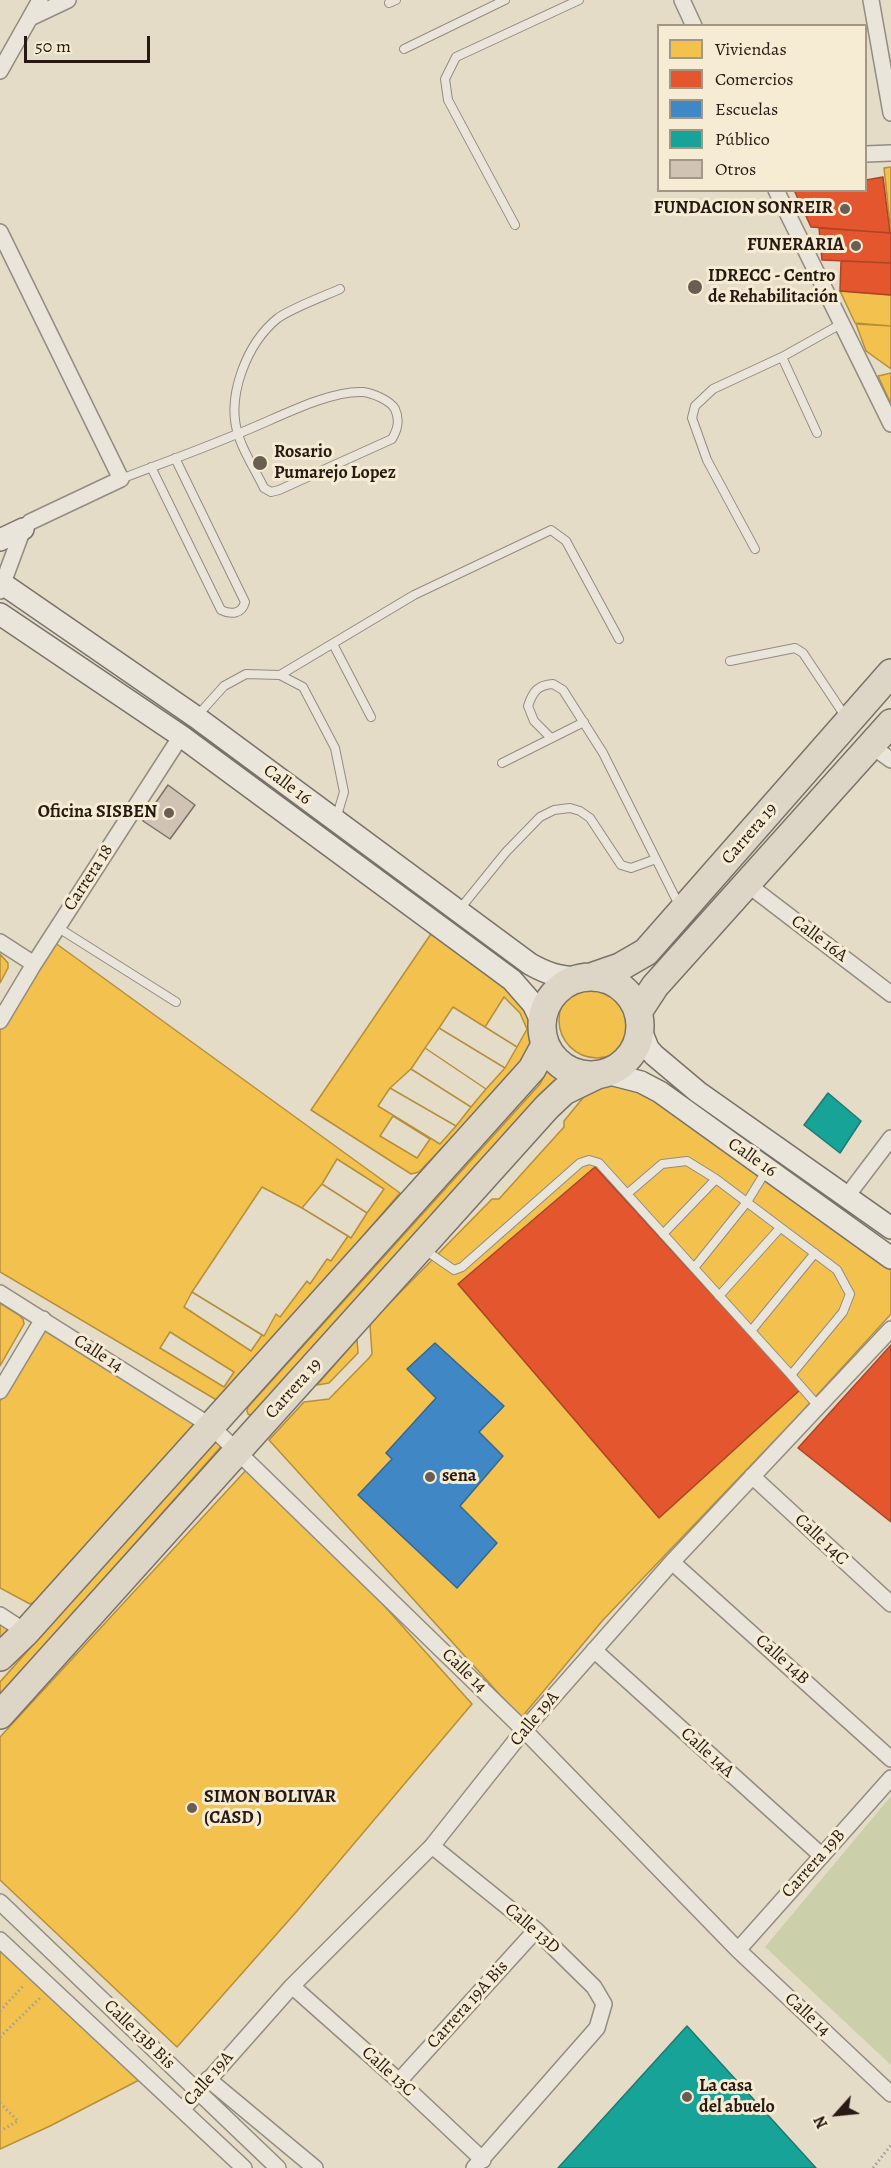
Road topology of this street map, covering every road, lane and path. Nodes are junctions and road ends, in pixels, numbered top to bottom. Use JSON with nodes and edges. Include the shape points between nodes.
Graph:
{"nodes":[{"id":1,"x":40,"y":0,"type":"edge"},
{"id":2,"x":68,"y":0,"type":"edge"},
{"id":3,"x":579,"y":0,"type":"edge"},
{"id":4,"x":682,"y":0,"type":"edge"},
{"id":5,"x":872,"y":0,"type":"edge"},
{"id":6,"x":499,"y":1,"type":"edge"},
{"id":7,"x":30,"y":18,"type":"junction"},
{"id":8,"x":693,"y":24,"type":"edge"},
{"id":9,"x":404,"y":49,"type":"dead end"},
{"id":10,"x":0,"y":71,"type":"edge"},
{"id":11,"x":891,"y":113,"type":"edge"},
{"id":12,"x":891,"y":153,"type":"edge"},
{"id":13,"x":867,"y":154,"type":"edge"},
{"id":14,"x":777,"y":192,"type":"edge"},
{"id":15,"x":515,"y":225,"type":"dead end"},
{"id":16,"x":0,"y":232,"type":"edge"},
{"id":17,"x":340,"y":289,"type":"dead end"},
{"id":18,"x":841,"y":324,"type":"junction"},
{"id":19,"x":782,"y":357,"type":"junction"},
{"id":20,"x":891,"y":424,"type":"edge"},
{"id":21,"x":817,"y":433,"type":"dead end"},
{"id":22,"x":238,"y":434,"type":"junction"},
{"id":23,"x":175,"y":458,"type":"junction"},
{"id":24,"x":151,"y":467,"type":"junction"},
{"id":25,"x":121,"y":479,"type":"junction"},
{"id":26,"x":23,"y":529,"type":"junction"},
{"id":27,"x":0,"y":540,"type":"edge"},
{"id":28,"x":755,"y":549,"type":"dead end"},
{"id":29,"x":1,"y":586,"type":"edge"},
{"id":30,"x":0,"y":614,"type":"edge"},
{"id":31,"x":619,"y":639,"type":"dead end"},
{"id":32,"x":333,"y":644,"type":"junction"},
{"id":33,"x":730,"y":662,"type":"dead end"},
{"id":34,"x":891,"y":673,"type":"edge"},
{"id":35,"x":280,"y":675,"type":"junction"},
{"id":36,"x":196,"y":717,"type":"junction"},
{"id":37,"x":370,"y":717,"type":"dead end"},
{"id":38,"x":584,"y":722,"type":"junction"},
{"id":39,"x":849,"y":722,"type":"junction"},
{"id":40,"x":891,"y":723,"type":"edge"},
{"id":41,"x":181,"y":736,"type":"junction"},
{"id":42,"x":551,"y":738,"type":"junction"},
{"id":43,"x":881,"y":753,"type":"edge"},
{"id":44,"x":502,"y":763,"type":"dead end"},
{"id":45,"x":336,"y":821,"type":"junction"},
{"id":46,"x":656,"y":859,"type":"junction"},
{"id":47,"x":747,"y":884,"type":"junction"},
{"id":48,"x":458,"y":911,"type":"junction"},
{"id":49,"x":682,"y":911,"type":"junction"},
{"id":50,"x":57,"y":927,"type":"junction"},
{"id":51,"x":0,"y":942,"type":"edge"},
{"id":52,"x":34,"y":964,"type":"junction"},
{"id":53,"x":586,"y":977,"type":"junction"},
{"id":54,"x":891,"y":994,"type":"edge"},
{"id":55,"x":176,"y":1002,"type":"dead end"},
{"id":56,"x":639,"y":1020,"type":"junction"},
{"id":57,"x":0,"y":1021,"type":"edge"},
{"id":58,"x":543,"y":1034,"type":"junction"},
{"id":59,"x":602,"y":1074,"type":"junction"},
{"id":60,"x":891,"y":1138,"type":"edge"},
{"id":61,"x":767,"y":1169,"type":"junction"},
{"id":62,"x":716,"y":1179,"type":"junction"},
{"id":63,"x":627,"y":1194,"type":"junction"},
{"id":64,"x":847,"y":1196,"type":"junction"},
{"id":65,"x":747,"y":1202,"type":"junction"},
{"id":66,"x":780,"y":1228,"type":"junction"},
{"id":67,"x":891,"y":1228,"type":"edge"},
{"id":68,"x":663,"y":1234,"type":"junction"},
{"id":69,"x":421,"y":1247,"type":"junction"},
{"id":70,"x":815,"y":1253,"type":"junction"},
{"id":71,"x":891,"y":1258,"type":"edge"},
{"id":72,"x":694,"y":1268,"type":"junction"},
{"id":73,"x":0,"y":1293,"type":"edge"},
{"id":74,"x":719,"y":1296,"type":"junction"},
{"id":75,"x":43,"y":1319,"type":"junction"},
{"id":76,"x":891,"y":1329,"type":"edge"},
{"id":77,"x":751,"y":1331,"type":"junction"},
{"id":78,"x":791,"y":1375,"type":"junction"},
{"id":79,"x":0,"y":1391,"type":"edge"},
{"id":80,"x":818,"y":1406,"type":"junction"},
{"id":81,"x":211,"y":1426,"type":"junction"},
{"id":82,"x":238,"y":1451,"type":"junction"},
{"id":83,"x":752,"y":1476,"type":"junction"},
{"id":84,"x":672,"y":1562,"type":"junction"},
{"id":85,"x":891,"y":1604,"type":"edge"},
{"id":86,"x":0,"y":1615,"type":"edge"},
{"id":87,"x":26,"y":1632,"type":"junction"},
{"id":88,"x":594,"y":1650,"type":"junction"},
{"id":89,"x":0,"y":1658,"type":"edge"},
{"id":90,"x":0,"y":1715,"type":"edge"},
{"id":91,"x":524,"y":1730,"type":"junction"},
{"id":92,"x":891,"y":1759,"type":"edge"},
{"id":93,"x":891,"y":1778,"type":"edge"},
{"id":94,"x":432,"y":1846,"type":"junction"},
{"id":95,"x":821,"y":1855,"type":"junction"},
{"id":96,"x":0,"y":1902,"type":"edge"},
{"id":97,"x":536,"y":1930,"type":"junction"},
{"id":98,"x":0,"y":1940,"type":"edge"},
{"id":99,"x":738,"y":1950,"type":"junction"},
{"id":100,"x":29,"y":1980,"type":"dead end"},
{"id":101,"x":292,"y":1986,"type":"junction"},
{"id":102,"x":51,"y":1987,"type":"junction"},
{"id":103,"x":0,"y":2011,"type":"edge"},
{"id":104,"x":0,"y":2037,"type":"edge"},
{"id":105,"x":208,"y":2079,"type":"junction"},
{"id":106,"x":399,"y":2081,"type":"junction"},
{"id":107,"x":198,"y":2092,"type":"junction"},
{"id":108,"x":891,"y":2094,"type":"edge"},
{"id":109,"x":0,"y":2103,"type":"edge"},
{"id":110,"x":182,"y":2110,"type":"junction"},
{"id":111,"x":0,"y":2131,"type":"edge"},
{"id":112,"x":891,"y":2145,"type":"edge"},
{"id":113,"x":478,"y":2164,"type":"edge"},
{"id":114,"x":244,"y":2168,"type":"edge"},
{"id":115,"x":278,"y":2168,"type":"edge"},
{"id":116,"x":315,"y":2168,"type":"edge"},
{"id":117,"x":873,"y":2168,"type":"edge"}],
"edges":[{"from":1,"to":7,"type":"street"},
{"from":2,"to":7,"type":"street"},
{"from":3,"to":15,"type":"lane","via":[[456,57],[445,79],[448,100]]},
{"from":4,"to":8,"type":"street"},
{"from":5,"to":11,"type":"street"},
{"from":6,"to":9,"type":"lane"},
{"from":7,"to":10,"type":"street"},
{"from":12,"to":13,"type":"street"},
{"from":14,"to":18,"type":"street"},
{"from":16,"to":25,"type":"street"},
{"from":17,"to":22,"type":"lane","via":[[278,318],[256,342],[234,402]]},
{"from":18,"to":19,"type":"lane"},
{"from":18,"to":20,"type":"street"},
{"from":19,"to":21,"type":"lane"},
{"from":19,"to":28,"type":"lane","via":[[713,389],[695,406],[692,418],[707,460]]},
{"from":22,"to":22,"type":"lane","via":[[264,488],[272,492],[392,439],[398,419],[394,406],[364,392],[329,396]]},
{"from":22,"to":23,"type":"lane"},
{"from":23,"to":24,"type":"lane"},
{"from":23,"to":24,"type":"lane","via":[[245,602],[236,613],[221,610]]},
{"from":24,"to":25,"type":"lane"},
{"from":25,"to":26,"type":"street","via":[[30,522]]},
{"from":26,"to":27,"type":"main road"},
{"from":26,"to":29,"type":"street"},
{"from":29,"to":36,"type":"main road","name":"Calle 16"},
{"from":30,"to":41,"type":"main road","name":"Calle 16"},
{"from":31,"to":32,"type":"lane","via":[[566,541],[551,530],[414,595]]},
{"from":32,"to":35,"type":"lane"},
{"from":32,"to":37,"type":"lane"},
{"from":33,"to":39,"type":"lane","via":[[795,648]]},
{"from":34,"to":39,"type":"highway","name":"Carrera 19"},
{"from":35,"to":36,"type":"lane","via":[[246,674],[224,686]]},
{"from":35,"to":45,"type":"lane","via":[[303,687],[334,748],[344,792]]},
{"from":36,"to":45,"type":"main road","name":"Calle 16"},
{"from":38,"to":42,"type":"lane"},
{"from":38,"to":42,"type":"lane","via":[[563,690],[553,684],[541,685],[528,706],[534,721]]},
{"from":38,"to":46,"type":"lane"},
{"from":39,"to":49,"type":"highway","name":"Carrera 19"},
{"from":40,"to":43,"type":"highway","name":"Carrera 19"},
{"from":41,"to":50,"type":"street","name":"Carrera 18"},
{"from":41,"to":58,"type":"main road","name":"Calle 16","via":[[512,980],[533,1004]]},
{"from":42,"to":44,"type":"lane"},
{"from":43,"to":47,"type":"highway","name":"Carrera 19"},
{"from":45,"to":48,"type":"main road","name":"Calle 16"},
{"from":46,"to":48,"type":"lane","via":[[631,868],[621,865],[590,818],[570,808],[554,810],[540,817],[512,845]]},
{"from":46,"to":49,"type":"lane"},
{"from":47,"to":54,"type":"street","name":"Calle 16A"},
{"from":47,"to":56,"type":"highway","name":"Carrera 19","via":[[656,986]]},
{"from":48,"to":53,"type":"main road","name":"Calle 16","via":[[548,974]]},
{"from":49,"to":53,"type":"highway","name":"Carrera 19","via":[[646,952],[620,967]]},
{"from":50,"to":52,"type":"street","name":"Carrera 18"},
{"from":50,"to":55,"type":"lane"},
{"from":51,"to":52,"type":"street"},
{"from":52,"to":57,"type":"street","name":"Carrera 18"},
{"from":53,"to":56,"type":"highway","via":[[618,984],[631,996]]},
{"from":53,"to":58,"type":"highway","via":[[569,981],[555,991],[545,1006]]},
{"from":56,"to":59,"type":"highway","via":[[633,1053],[621,1065]]},
{"from":56,"to":64,"type":"main road","name":"Calle 16","via":[[648,1048],[668,1068]]},
{"from":58,"to":59,"type":"highway","via":[[562,1066],[579,1074]]},
{"from":58,"to":81,"type":"highway","name":"Carrera 19","via":[[532,1069]]},
{"from":59,"to":61,"type":"main road","name":"Calle 16","via":[[641,1082],[660,1092]]},
{"from":59,"to":69,"type":"highway","name":"Carrera 19","via":[[564,1091]]},
{"from":60,"to":64,"type":"street"},
{"from":61,"to":65,"type":"lane"},
{"from":61,"to":71,"type":"main road","name":"Calle 16"},
{"from":62,"to":63,"type":"lane","via":[[687,1161],[662,1164]]},
{"from":62,"to":65,"type":"lane"},
{"from":62,"to":68,"type":"lane"},
{"from":63,"to":68,"type":"lane"},
{"from":63,"to":69,"type":"lane","via":[[599,1163],[589,1160],[580,1163],[462,1267],[454,1270]]},
{"from":64,"to":67,"type":"main road","name":"Calle 16"},
{"from":65,"to":66,"type":"lane"},
{"from":65,"to":72,"type":"lane"},
{"from":66,"to":70,"type":"lane"},
{"from":66,"to":74,"type":"lane"},
{"from":68,"to":72,"type":"lane"},
{"from":69,"to":82,"type":"highway","name":"Carrera 19"},
{"from":70,"to":77,"type":"lane"},
{"from":70,"to":78,"type":"lane","via":[[837,1270],[850,1294],[843,1312]]},
{"from":72,"to":74,"type":"lane"},
{"from":73,"to":75,"type":"street","name":"Calle 14"},
{"from":74,"to":77,"type":"lane"},
{"from":75,"to":79,"type":"street"},
{"from":75,"to":81,"type":"street","name":"Calle 14"},
{"from":76,"to":80,"type":"street","name":"Calle 19A"},
{"from":77,"to":78,"type":"lane"},
{"from":78,"to":80,"type":"lane"},
{"from":80,"to":83,"type":"street","name":"Calle 19A"},
{"from":81,"to":82,"type":"street","name":"Calle 14"},
{"from":81,"to":87,"type":"highway","name":"Carrera 19"},
{"from":82,"to":90,"type":"highway","name":"Carrera 19"},
{"from":82,"to":91,"type":"street","name":"Calle 14"},
{"from":83,"to":84,"type":"street","name":"Calle 19A"},
{"from":83,"to":85,"type":"street","name":"Calle 14C"},
{"from":84,"to":88,"type":"street","name":"Calle 19A"},
{"from":84,"to":92,"type":"street","name":"Calle 14B"},
{"from":86,"to":87,"type":"street"},
{"from":87,"to":89,"type":"highway","name":"Carrera 19"},
{"from":88,"to":91,"type":"street","name":"Calle 19A"},
{"from":88,"to":95,"type":"street","name":"Calle 14A"},
{"from":91,"to":94,"type":"street","name":"Calle 19A"},
{"from":91,"to":99,"type":"street","name":"Calle 14"},
{"from":93,"to":95,"type":"street","name":"Carrera 19B"},
{"from":94,"to":97,"type":"street","name":"Calle 13D"},
{"from":94,"to":101,"type":"street","name":"Calle 19A"},
{"from":95,"to":99,"type":"street","name":"Carrera 19B"},
{"from":96,"to":107,"type":"street","name":"Calle 13B Bis"},
{"from":97,"to":106,"type":"street","name":"Carrera 19A Bis"},
{"from":97,"to":113,"type":"street","name":"Calle 13D","via":[[594,1987],[603,2004],[597,2028]]},
{"from":98,"to":102,"type":"street","name":"Calle 13B Bis"},
{"from":99,"to":108,"type":"street","name":"Calle 14"},
{"from":100,"to":103,"type":"path"},
{"from":101,"to":105,"type":"street","name":"Calle 19A"},
{"from":101,"to":106,"type":"street","name":"Calle 13C"},
{"from":102,"to":104,"type":"path"},
{"from":102,"to":110,"type":"street","name":"Calle 13B Bis"},
{"from":105,"to":107,"type":"street","name":"Calle 19A"},
{"from":105,"to":116,"type":"street"},
{"from":106,"to":113,"type":"street","name":"Calle 13C"},
{"from":107,"to":110,"type":"street","name":"Calle 19A"},
{"from":107,"to":115,"type":"street","name":"Calle 13B Bis"},
{"from":109,"to":111,"type":"path","via":[[18,2121]]},
{"from":110,"to":114,"type":"street","name":"Calle 13B Bis"},
{"from":112,"to":117,"type":"path"}]}
